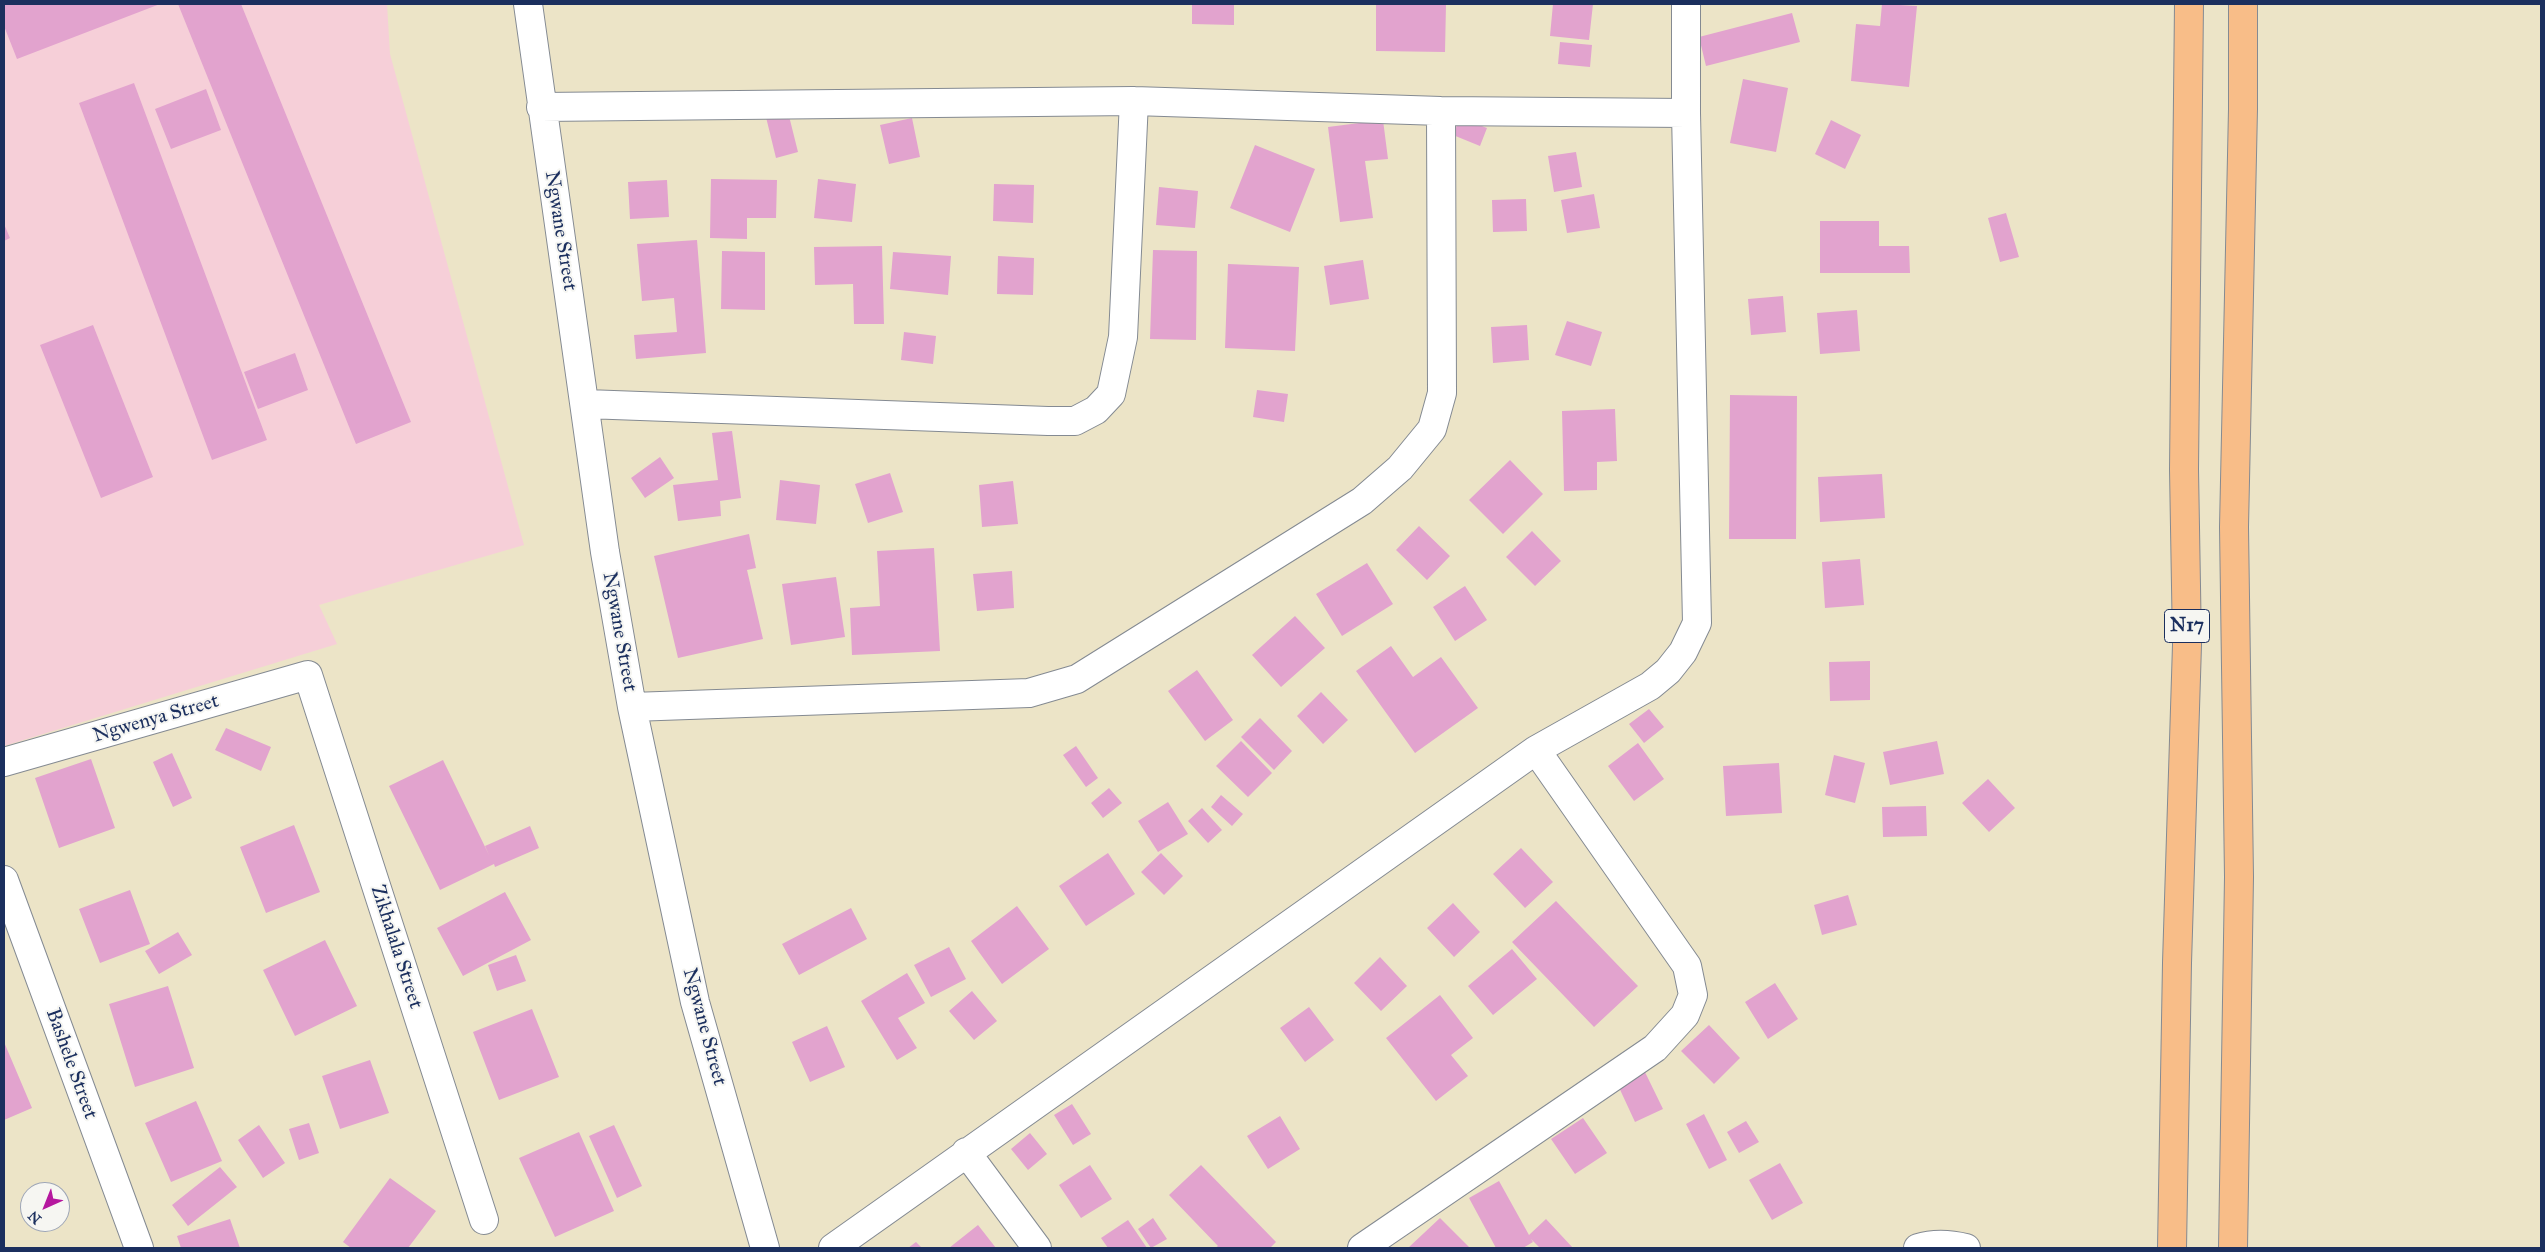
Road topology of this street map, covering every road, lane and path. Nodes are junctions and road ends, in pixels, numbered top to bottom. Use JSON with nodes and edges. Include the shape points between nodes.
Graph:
{"nodes":[{"id":1,"x":528,"y":4,"type":"edge"},
{"id":2,"x":1686,"y":4,"type":"edge"},
{"id":3,"x":2188,"y":4,"type":"edge"},
{"id":4,"x":2243,"y":4,"type":"edge"},
{"id":5,"x":1134,"y":101,"type":"junction"},
{"id":6,"x":541,"y":107,"type":"junction"},
{"id":7,"x":1441,"y":111,"type":"junction"},
{"id":8,"x":1686,"y":113,"type":"junction"},
{"id":9,"x":586,"y":404,"type":"junction"},
{"id":10,"x":308,"y":675,"type":"joint"},
{"id":11,"x":632,"y":707,"type":"junction"},
{"id":12,"x":1536,"y":750,"type":"junction"},
{"id":13,"x":4,"y":762,"type":"edge"},
{"id":14,"x":4,"y":880,"type":"edge"},
{"id":15,"x":966,"y":1152,"type":"junction"},
{"id":16,"x":484,"y":1220,"type":"dead end"},
{"id":17,"x":139,"y":1248,"type":"edge"},
{"id":18,"x":765,"y":1248,"type":"edge"},
{"id":19,"x":833,"y":1248,"type":"edge"},
{"id":20,"x":1037,"y":1248,"type":"edge"},
{"id":21,"x":1362,"y":1248,"type":"edge"},
{"id":22,"x":1918,"y":1248,"type":"edge"},
{"id":23,"x":1966,"y":1248,"type":"edge"},
{"id":24,"x":2172,"y":1248,"type":"edge"},
{"id":25,"x":2233,"y":1248,"type":"edge"}],
"edges":[{"from":1,"to":6,"type":"street","name":"Ngwane Street"},
{"from":2,"to":8,"type":"street"},
{"from":3,"to":24,"type":"highway","number":"N17","via":[[2184,469],[2187,645],[2176,973]]},
{"from":4,"to":25,"type":"highway","number":"N17","via":[[2234,528],[2238,878]]},
{"from":5,"to":6,"type":"street"},
{"from":5,"to":7,"type":"street"},
{"from":5,"to":9,"type":"street","via":[[1123,337],[1111,394],[1096,410],[1075,421],[1048,421]]},
{"from":6,"to":9,"type":"street","name":"Ngwane Street"},
{"from":7,"to":8,"type":"street"},
{"from":7,"to":11,"type":"street","via":[[1442,393],[1432,429],[1400,468],[1362,501],[1077,679],[1029,693]]},
{"from":8,"to":12,"type":"street","via":[[1697,623],[1683,652],[1650,686]]},
{"from":9,"to":11,"type":"street","name":"Ngwane Street","via":[[605,552]]},
{"from":10,"to":13,"type":"street","name":"Ngwenya Street"},
{"from":10,"to":16,"type":"street","name":"Zikhalala Street"},
{"from":11,"to":18,"type":"street","name":"Ngwane Street","via":[[695,1002]]},
{"from":12,"to":15,"type":"street"},
{"from":12,"to":21,"type":"street","via":[[1687,966],[1693,995],[1684,1015],[1655,1048]]},
{"from":14,"to":17,"type":"street","name":"Bashele Street"},
{"from":15,"to":19,"type":"street"},
{"from":15,"to":20,"type":"street"},
{"from":22,"to":23,"type":"street","via":[[1953,1245]]}]}
